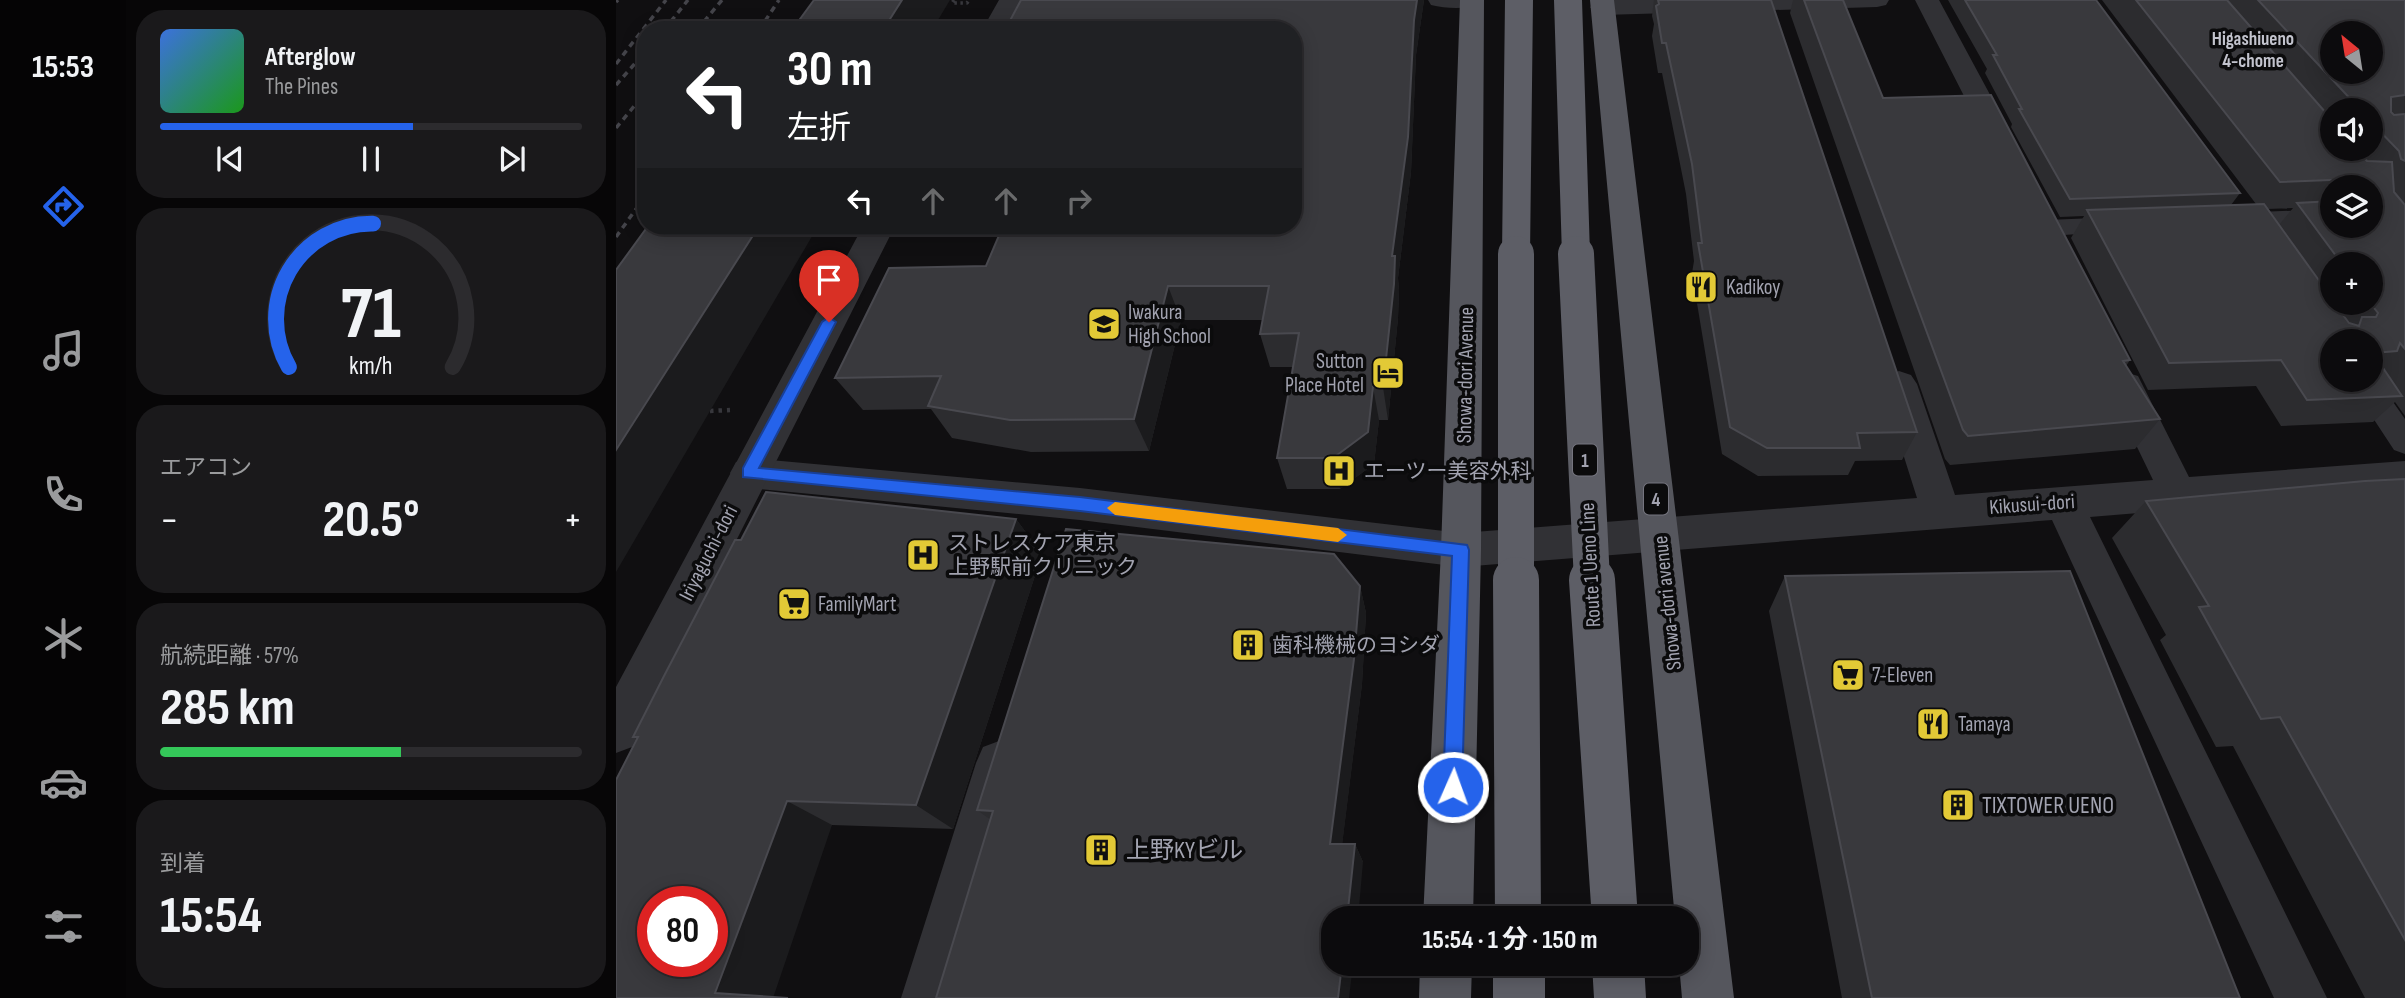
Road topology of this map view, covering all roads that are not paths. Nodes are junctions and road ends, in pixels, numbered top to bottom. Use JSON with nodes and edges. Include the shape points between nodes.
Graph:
{"nodes":[{"id":1,"x":1011,"y":0,"type":"edge"},
{"id":2,"x":1440,"y":0,"type":"edge"},
{"id":3,"x":1472,"y":0,"type":"edge"},
{"id":4,"x":1519,"y":0,"type":"edge"},
{"id":5,"x":1877,"y":0,"type":"edge"},
{"id":6,"x":1927,"y":0,"type":"edge"},
{"id":7,"x":1591,"y":2,"type":"edge"},
{"id":8,"x":1774,"y":11,"type":"edge"},
{"id":9,"x":1000,"y":21,"type":"edge"},
{"id":10,"x":2015,"y":168,"type":"edge"},
{"id":11,"x":2235,"y":198,"type":"edge"},
{"id":12,"x":2320,"y":217,"type":"edge"},
{"id":13,"x":2251,"y":220,"type":"junction"},
{"id":14,"x":2210,"y":222,"type":"edge"},
{"id":15,"x":2142,"y":224,"type":"edge"},
{"id":16,"x":2047,"y":228,"type":"edge"},
{"id":17,"x":874,"y":235,"type":"edge"},
{"id":18,"x":2266,"y":242,"type":"edge"},
{"id":19,"x":1891,"y":360,"type":"edge"},
{"id":20,"x":2114,"y":363,"type":"edge"},
{"id":21,"x":2370,"y":392,"type":"edge"},
{"id":22,"x":2405,"y":442,"type":"edge"},
{"id":23,"x":748,"y":473,"type":"junction"},
{"id":24,"x":2405,"y":476,"type":"edge"},
{"id":25,"x":2178,"y":493,"type":"junction"},
{"id":26,"x":2063,"y":502,"type":"junction"},
{"id":27,"x":1941,"y":511,"type":"junction"},
{"id":28,"x":1659,"y":533,"type":"junction"},
{"id":29,"x":1461,"y":550,"type":"junction"},
{"id":30,"x":1012,"y":724,"type":"edge"},
{"id":31,"x":616,"y":732,"type":"edge"},
{"id":32,"x":1448,"y":906,"type":"edge"},
{"id":33,"x":1518,"y":906,"type":"edge"},
{"id":34,"x":1614,"y":906,"type":"edge"},
{"id":35,"x":1446,"y":976,"type":"edge"},
{"id":36,"x":1519,"y":976,"type":"edge"},
{"id":37,"x":1619,"y":976,"type":"edge"},
{"id":38,"x":927,"y":998,"type":"edge"},
{"id":39,"x":1445,"y":998,"type":"edge"},
{"id":40,"x":1519,"y":998,"type":"edge"},
{"id":41,"x":1620,"y":998,"type":"edge"},
{"id":42,"x":1708,"y":998,"type":"edge"},
{"id":43,"x":2301,"y":998,"type":"edge"}],
"edges":[{"from":1,"to":9,"type":"street"},
{"from":2,"to":3,"type":"street"},
{"from":3,"to":29,"type":"highway","name":"Showa-dori Avenue"},
{"from":4,"to":33,"type":"highway","bridge":true,"via":[[1515,377]]},
{"from":5,"to":8,"type":"street"},
{"from":6,"to":10,"type":"street"},
{"from":7,"to":8,"type":"street"},
{"from":7,"to":28,"type":"highway","name":"Showa-dori avenue","number":"4"},
{"from":7,"to":34,"type":"highway","name":"Route 1 Ueno Line","number":"1","bridge":true,"via":[[1574,245],[1595,665]]},
{"from":11,"to":13,"type":"lane"},
{"from":12,"to":13,"type":"lane"},
{"from":13,"to":14,"type":"lane"},
{"from":13,"to":18,"type":"lane"},
{"from":15,"to":16,"type":"lane"},
{"from":17,"to":23,"type":"street","name":"Iriyaguchi-dori"},
{"from":19,"to":27,"type":"street"},
{"from":20,"to":25,"type":"street"},
{"from":21,"to":22,"type":"lane"},
{"from":23,"to":29,"type":"street","name":"Kikusui-dori","via":[[1074,523]]},
{"from":23,"to":31,"type":"street","name":"Iriyaguchi-dori"},
{"from":24,"to":25,"type":"street","name":"Kikusui-dori"},
{"from":25,"to":26,"type":"street","name":"Kikusui-dori"},
{"from":26,"to":27,"type":"street","name":"Kikusui-dori"},
{"from":26,"to":43,"type":"street"},
{"from":27,"to":28,"type":"street","name":"Kikusui-dori"},
{"from":28,"to":29,"type":"street","name":"Kikusui-dori"},
{"from":28,"to":42,"type":"highway","name":"Showa-dori avenue","number":"4"},
{"from":29,"to":32,"type":"highway","name":"Showa-dori Avenue"},
{"from":30,"to":38,"type":"street"},
{"from":35,"to":39,"type":"highway"},
{"from":36,"to":40,"type":"highway"},
{"from":37,"to":41,"type":"highway"}]}
